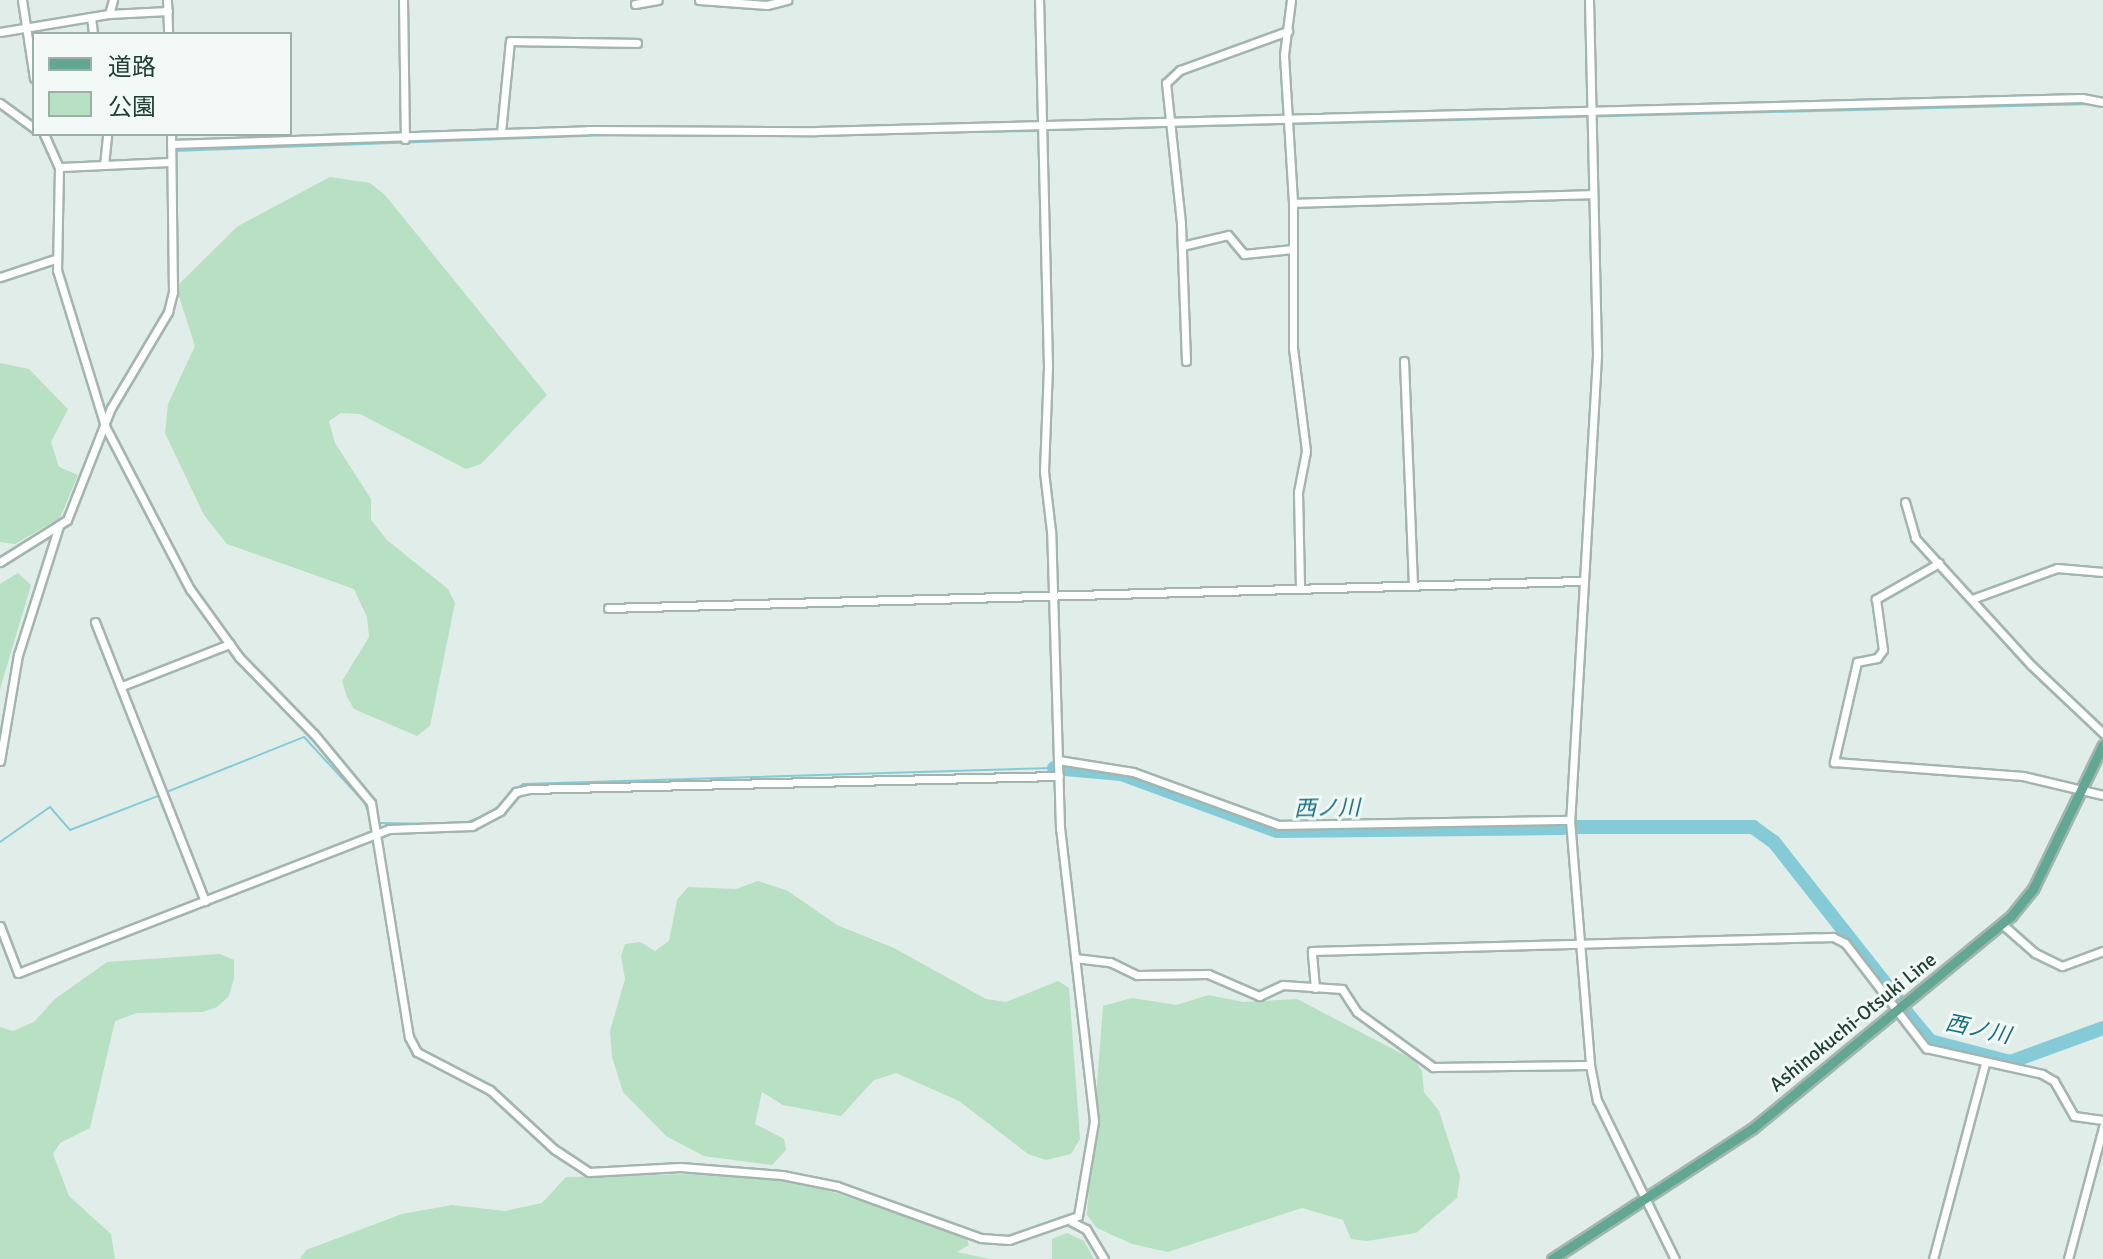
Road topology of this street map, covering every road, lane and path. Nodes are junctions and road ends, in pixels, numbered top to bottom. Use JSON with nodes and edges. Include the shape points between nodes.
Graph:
{"nodes":[{"id":1,"x":22,"y":0,"type":"edge"},
{"id":2,"x":113,"y":0,"type":"edge"},
{"id":3,"x":167,"y":0,"type":"edge"},
{"id":4,"x":403,"y":0,"type":"edge"},
{"id":5,"x":658,"y":0,"type":"edge"},
{"id":6,"x":699,"y":0,"type":"edge"},
{"id":7,"x":1039,"y":0,"type":"edge"},
{"id":8,"x":1291,"y":0,"type":"edge"},
{"id":9,"x":1589,"y":0,"type":"edge"},
{"id":10,"x":784,"y":1,"type":"edge"},
{"id":11,"x":635,"y":4,"type":"dead end"},
{"id":12,"x":168,"y":11,"type":"junction"},
{"id":13,"x":109,"y":14,"type":"junction"},
{"id":14,"x":91,"y":17,"type":"junction"},
{"id":15,"x":26,"y":28,"type":"junction"},
{"id":16,"x":1288,"y":31,"type":"junction"},
{"id":17,"x":0,"y":32,"type":"edge"},
{"id":18,"x":93,"y":32,"type":"edge"},
{"id":19,"x":168,"y":32,"type":"edge"},
{"id":20,"x":637,"y":43,"type":"dead end"},
{"id":21,"x":32,"y":66,"type":"edge"},
{"id":22,"x":2103,"y":102,"type":"edge"},
{"id":23,"x":0,"y":103,"type":"edge"},
{"id":24,"x":1592,"y":111,"type":"junction"},
{"id":25,"x":1288,"y":119,"type":"junction"},
{"id":26,"x":1170,"y":122,"type":"junction"},
{"id":27,"x":1042,"y":126,"type":"junction"},
{"id":28,"x":32,"y":127,"type":"edge"},
{"id":29,"x":501,"y":132,"type":"junction"},
{"id":30,"x":45,"y":136,"type":"edge"},
{"id":31,"x":107,"y":136,"type":"edge"},
{"id":32,"x":171,"y":136,"type":"edge"},
{"id":33,"x":405,"y":139,"type":"junction"},
{"id":34,"x":171,"y":144,"type":"junction"},
{"id":35,"x":171,"y":162,"type":"junction"},
{"id":36,"x":104,"y":165,"type":"junction"},
{"id":37,"x":59,"y":167,"type":"junction"},
{"id":38,"x":1593,"y":194,"type":"junction"},
{"id":39,"x":1293,"y":203,"type":"junction"},
{"id":40,"x":1182,"y":246,"type":"junction"},
{"id":41,"x":1293,"y":249,"type":"junction"},
{"id":42,"x":55,"y":259,"type":"junction"},
{"id":43,"x":0,"y":277,"type":"edge"},
{"id":44,"x":1186,"y":361,"type":"dead end"},
{"id":45,"x":1404,"y":361,"type":"dead end"},
{"id":46,"x":105,"y":426,"type":"junction"},
{"id":47,"x":1905,"y":502,"type":"dead end"},
{"id":48,"x":59,"y":526,"type":"junction"},
{"id":49,"x":0,"y":562,"type":"edge"},
{"id":50,"x":1939,"y":563,"type":"junction"},
{"id":51,"x":2103,"y":572,"type":"edge"},
{"id":52,"x":1582,"y":581,"type":"junction"},
{"id":53,"x":1413,"y":585,"type":"junction"},
{"id":54,"x":1300,"y":588,"type":"junction"},
{"id":55,"x":1053,"y":594,"type":"junction"},
{"id":56,"x":1972,"y":599,"type":"junction"},
{"id":57,"x":608,"y":608,"type":"dead end"},
{"id":58,"x":95,"y":622,"type":"dead end"},
{"id":59,"x":230,"y":644,"type":"junction"},
{"id":60,"x":122,"y":686,"type":"junction"},
{"id":61,"x":2103,"y":733,"type":"edge"},
{"id":62,"x":2103,"y":745,"type":"edge"},
{"id":63,"x":0,"y":761,"type":"edge"},
{"id":64,"x":1058,"y":768,"type":"junction"},
{"id":65,"x":2082,"y":793,"type":"junction"},
{"id":66,"x":2103,"y":795,"type":"edge"},
{"id":67,"x":1570,"y":820,"type":"junction"},
{"id":68,"x":379,"y":833,"type":"junction"},
{"id":69,"x":205,"y":901,"type":"junction"},
{"id":70,"x":2002,"y":924,"type":"junction"},
{"id":71,"x":0,"y":926,"type":"edge"},
{"id":72,"x":1581,"y":945,"type":"junction"},
{"id":73,"x":2103,"y":951,"type":"edge"},
{"id":74,"x":1075,"y":958,"type":"junction"},
{"id":75,"x":1315,"y":988,"type":"junction"},
{"id":76,"x":1896,"y":1009,"type":"junction"},
{"id":77,"x":1985,"y":1064,"type":"junction"},
{"id":78,"x":1590,"y":1065,"type":"junction"},
{"id":79,"x":2103,"y":1120,"type":"edge"},
{"id":80,"x":2103,"y":1127,"type":"edge"},
{"id":81,"x":1644,"y":1199,"type":"junction"},
{"id":82,"x":1072,"y":1222,"type":"junction"},
{"id":83,"x":1104,"y":1259,"type":"edge"},
{"id":84,"x":1552,"y":1259,"type":"edge"},
{"id":85,"x":1675,"y":1259,"type":"edge"},
{"id":86,"x":1933,"y":1259,"type":"edge"},
{"id":87,"x":2068,"y":1259,"type":"edge"}],
"edges":[{"from":1,"to":15,"type":"street"},
{"from":2,"to":13,"type":"street"},
{"from":3,"to":12,"type":"street"},
{"from":4,"to":33,"type":"street"},
{"from":5,"to":11,"type":"street"},
{"from":6,"to":10,"type":"street"},
{"from":7,"to":27,"type":"street"},
{"from":8,"to":16,"type":"street"},
{"from":9,"to":24,"type":"street"},
{"from":12,"to":13,"type":"street"},
{"from":12,"to":19,"type":"street"},
{"from":13,"to":14,"type":"street"},
{"from":14,"to":15,"type":"street"},
{"from":14,"to":18,"type":"street"},
{"from":15,"to":17,"type":"street"},
{"from":15,"to":21,"type":"street"},
{"from":16,"to":25,"type":"street"},
{"from":16,"to":26,"type":"street","via":[[1168,77]]},
{"from":20,"to":29,"type":"street","via":[[510,41]]},
{"from":22,"to":24,"type":"street","via":[[2082,98]]},
{"from":23,"to":28,"type":"street"},
{"from":24,"to":25,"type":"street"},
{"from":24,"to":38,"type":"street"},
{"from":25,"to":26,"type":"street"},
{"from":25,"to":39,"type":"street"},
{"from":26,"to":27,"type":"street"},
{"from":26,"to":40,"type":"street"},
{"from":27,"to":29,"type":"street"},
{"from":27,"to":55,"type":"street","via":[[1048,366],[1044,471]]},
{"from":29,"to":33,"type":"street"},
{"from":30,"to":37,"type":"street"},
{"from":31,"to":36,"type":"street"},
{"from":32,"to":34,"type":"street"},
{"from":33,"to":34,"type":"street"},
{"from":34,"to":35,"type":"street"},
{"from":35,"to":36,"type":"street"},
{"from":35,"to":46,"type":"street","via":[[173,292],[168,312]]},
{"from":36,"to":37,"type":"street"},
{"from":37,"to":42,"type":"street"},
{"from":38,"to":39,"type":"street"},
{"from":38,"to":52,"type":"street","via":[[1597,356]]},
{"from":39,"to":41,"type":"street"},
{"from":40,"to":41,"type":"street","via":[[1228,235],[1244,254]]},
{"from":40,"to":44,"type":"street"},
{"from":41,"to":54,"type":"street","via":[[1293,348],[1306,451],[1298,492]]},
{"from":42,"to":43,"type":"street"},
{"from":42,"to":46,"type":"street"},
{"from":45,"to":53,"type":"street"},
{"from":46,"to":48,"type":"street","via":[[80,491]]},
{"from":46,"to":59,"type":"street","via":[[190,589]]},
{"from":47,"to":50,"type":"street","via":[[1914,536]]},
{"from":48,"to":49,"type":"street"},
{"from":48,"to":63,"type":"street","via":[[18,655]]},
{"from":50,"to":56,"type":"street"},
{"from":50,"to":65,"type":"street","via":[[1876,599],[1883,653],[1857,662],[1834,762],[2023,776]]},
{"from":51,"to":56,"type":"street","via":[[2057,568]]},
{"from":52,"to":53,"type":"street"},
{"from":52,"to":67,"type":"street"},
{"from":53,"to":54,"type":"street"},
{"from":54,"to":55,"type":"street"},
{"from":55,"to":57,"type":"street"},
{"from":55,"to":64,"type":"street"},
{"from":56,"to":61,"type":"street"},
{"from":58,"to":60,"type":"street"},
{"from":59,"to":60,"type":"street"},
{"from":59,"to":68,"type":"street","via":[[367,796]]},
{"from":60,"to":69,"type":"street"},
{"from":62,"to":65,"type":"main road","name":"Ashinokuchi-Otsuki Line"},
{"from":64,"to":67,"type":"street","via":[[1125,769],[1279,825]]},
{"from":64,"to":68,"type":"street","via":[[529,789],[516,792],[500,811],[472,826]]},
{"from":64,"to":74,"type":"street"},
{"from":65,"to":66,"type":"street"},
{"from":65,"to":70,"type":"main road","name":"Ashinokuchi-Otsuki Line","via":[[2027,899]]},
{"from":67,"to":72,"type":"street"},
{"from":68,"to":69,"type":"street"},
{"from":68,"to":82,"type":"street","via":[[411,1044],[490,1090],[579,1168],[719,1168],[782,1175],[837,1186],[995,1240]]},
{"from":69,"to":71,"type":"street","via":[[18,973]]},
{"from":70,"to":73,"type":"street","via":[[2035,953],[2062,966]]},
{"from":70,"to":76,"type":"main road","name":"Ashinokuchi-Otsuki Line"},
{"from":72,"to":75,"type":"street","via":[[1312,951]]},
{"from":72,"to":76,"type":"street","via":[[1836,938]]},
{"from":72,"to":78,"type":"street"},
{"from":74,"to":75,"type":"street","via":[[1110,962],[1137,975],[1208,974],[1251,995],[1283,985]]},
{"from":74,"to":82,"type":"street","via":[[1095,1105],[1081,1209]]},
{"from":75,"to":78,"type":"street","via":[[1342,989],[1357,1012],[1404,1041],[1433,1067]]},
{"from":76,"to":77,"type":"street","via":[[1926,1048]]},
{"from":76,"to":81,"type":"main road","name":"Ashinokuchi-Otsuki Line","via":[[1753,1128]]},
{"from":77,"to":79,"type":"street","via":[[2049,1077],[2074,1116]]},
{"from":77,"to":86,"type":"street"},
{"from":78,"to":81,"type":"street","via":[[1607,1127]]},
{"from":80,"to":87,"type":"street"},
{"from":81,"to":84,"type":"main road","name":"Ashinokuchi-Otsuki Line"},
{"from":81,"to":85,"type":"street"},
{"from":82,"to":83,"type":"street","via":[[1086,1229]]}]}
